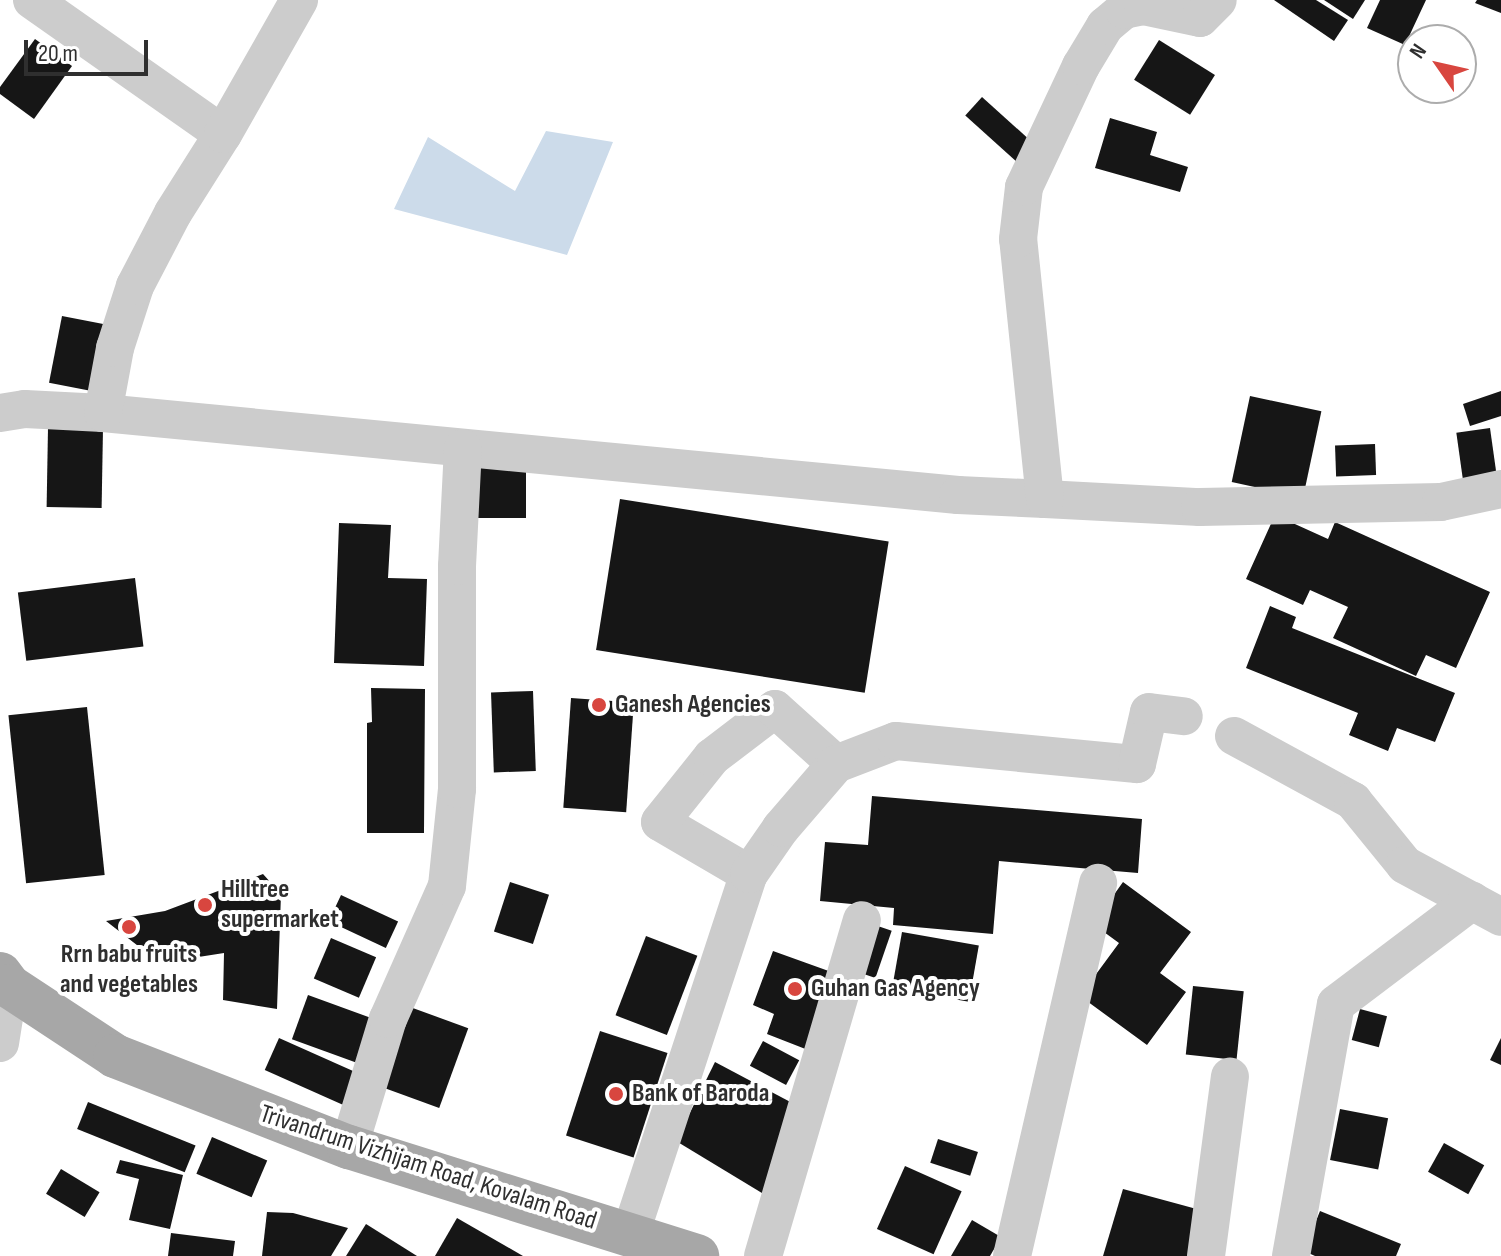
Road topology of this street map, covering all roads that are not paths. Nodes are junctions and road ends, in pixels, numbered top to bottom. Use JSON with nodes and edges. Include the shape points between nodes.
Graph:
{"nodes":[{"id":1,"x":32,"y":0,"type":"edge"},
{"id":2,"x":299,"y":0,"type":"edge"},
{"id":3,"x":1218,"y":0,"type":"edge"},
{"id":4,"x":223,"y":134,"type":"junction"},
{"id":5,"x":0,"y":413,"type":"edge"},
{"id":6,"x":103,"y":413,"type":"junction"},
{"id":7,"x":463,"y":448,"type":"junction"},
{"id":8,"x":1501,"y":489,"type":"edge"},
{"id":9,"x":1045,"y":499,"type":"junction"},
{"id":10,"x":1184,"y":716,"type":"dead end"},
{"id":11,"x":1234,"y":736,"type":"dead end"},
{"id":12,"x":836,"y":764,"type":"junction"},
{"id":13,"x":749,"y":874,"type":"junction"},
{"id":14,"x":1098,"y":883,"type":"dead end"},
{"id":15,"x":1487,"y":909,"type":"edge"},
{"id":16,"x":862,"y":920,"type":"dead end"},
{"id":17,"x":5,"y":980,"type":"edge"},
{"id":18,"x":0,"y":1043,"type":"edge"},
{"id":19,"x":1230,"y":1077,"type":"dead end"},
{"id":20,"x":349,"y":1147,"type":"junction"},
{"id":21,"x":630,"y":1235,"type":"junction"},
{"id":22,"x":697,"y":1256,"type":"edge"},
{"id":23,"x":763,"y":1256,"type":"edge"},
{"id":24,"x":1012,"y":1256,"type":"edge"},
{"id":25,"x":1206,"y":1256,"type":"edge"},
{"id":26,"x":1291,"y":1256,"type":"edge"}],
"edges":[{"from":1,"to":4,"type":"street"},
{"from":2,"to":4,"type":"street"},
{"from":3,"to":9,"type":"street","via":[[1200,18],[1143,6],[1124,10],[1105,26],[1024,187],[1018,239]]},
{"from":4,"to":6,"type":"street","via":[[135,286],[115,348]]},
{"from":5,"to":6,"type":"street"},
{"from":6,"to":7,"type":"street"},
{"from":7,"to":9,"type":"street"},
{"from":7,"to":20,"type":"street","via":[[457,789],[447,886],[388,1019]]},
{"from":8,"to":9,"type":"street","via":[[1426,502],[1200,507]]},
{"from":10,"to":12,"type":"street","via":[[1149,712],[1137,764],[896,741]]},
{"from":11,"to":15,"type":"street","via":[[1353,801],[1405,865]]},
{"from":12,"to":13,"type":"street"},
{"from":12,"to":13,"type":"street","via":[[775,709],[712,757],[660,822]]},
{"from":13,"to":21,"type":"street"},
{"from":14,"to":24,"type":"street"},
{"from":15,"to":26,"type":"street","via":[[1336,1004]]},
{"from":16,"to":23,"type":"street"},
{"from":17,"to":18,"type":"street"},
{"from":17,"to":20,"type":"main road","name":"Trivandrum Vizhijam Road, Kovalam Road","via":[[115,1056]]},
{"from":19,"to":25,"type":"street"},
{"from":20,"to":21,"type":"main road","name":"Trivandrum Vizhijam Road, Kovalam Road"},
{"from":21,"to":22,"type":"main road","name":"Trivandrum Vizhijam Road, Kovalam Road"}]}
